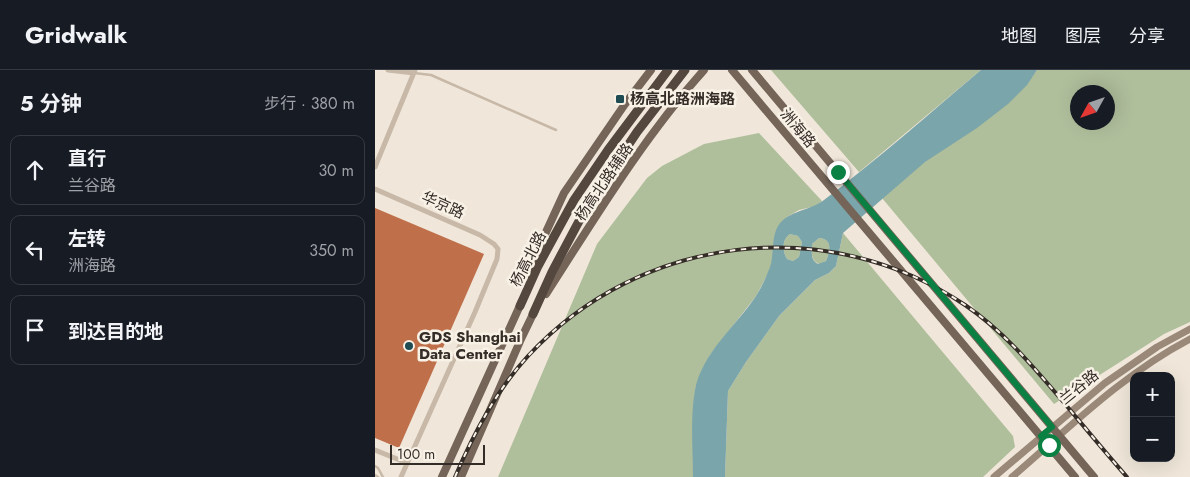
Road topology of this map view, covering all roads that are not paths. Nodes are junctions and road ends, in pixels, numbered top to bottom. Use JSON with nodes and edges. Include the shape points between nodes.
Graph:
{"nodes":[{"id":1,"x":388,"y":70,"type":"edge"},
{"id":2,"x":651,"y":70,"type":"edge"},
{"id":3,"x":668,"y":70,"type":"edge"},
{"id":4,"x":685,"y":70,"type":"edge"},
{"id":5,"x":704,"y":70,"type":"edge"},
{"id":6,"x":732,"y":70,"type":"edge"},
{"id":7,"x":752,"y":70,"type":"edge"},
{"id":8,"x":415,"y":72,"type":"edge"},
{"id":9,"x":556,"y":130,"type":"dead end"},
{"id":10,"x":375,"y":167,"type":"edge"},
{"id":11,"x":375,"y":189,"type":"edge"},
{"id":12,"x":520,"y":306,"type":"junction"},
{"id":13,"x":533,"y":314,"type":"junction"},
{"id":14,"x":1190,"y":329,"type":"edge"},
{"id":15,"x":1190,"y":339,"type":"edge"},
{"id":16,"x":1052,"y":427,"type":"junction"},
{"id":17,"x":1041,"y":436,"type":"junction"},
{"id":18,"x":1060,"y":436,"type":"junction"},
{"id":19,"x":1049,"y":445,"type":"junction"},
{"id":20,"x":375,"y":450,"type":"edge"},
{"id":21,"x":407,"y":463,"type":"junction"},
{"id":22,"x":375,"y":466,"type":"edge"},
{"id":23,"x":383,"y":477,"type":"edge"},
{"id":24,"x":401,"y":477,"type":"edge"},
{"id":25,"x":442,"y":477,"type":"edge"},
{"id":26,"x":461,"y":477,"type":"edge"},
{"id":27,"x":994,"y":477,"type":"edge"},
{"id":28,"x":1012,"y":477,"type":"edge"},
{"id":29,"x":1075,"y":477,"type":"edge"},
{"id":30,"x":1094,"y":477,"type":"edge"}],
"edges":[{"from":1,"to":8,"type":"street"},
{"from":2,"to":12,"type":"main road","name":"杨高北路辅路","via":[[564,193],[541,243]]},
{"from":3,"to":12,"type":"highway","name":"杨高北路","via":[[574,200]]},
{"from":4,"to":13,"type":"highway","name":"杨高北路","via":[[637,132],[586,208]]},
{"from":5,"to":13,"type":"main road","name":"杨高北路辅路","via":[[654,133]]},
{"from":6,"to":17,"type":"main road","name":"洲海路"},
{"from":7,"to":16,"type":"main road","name":"洲海路"},
{"from":8,"to":9,"type":"lane","via":[[431,75]]},
{"from":8,"to":10,"type":"street"},
{"from":11,"to":21,"type":"street","name":"华京路","via":[[480,235],[498,249],[475,312]]},
{"from":12,"to":25,"type":"main road","name":"杨高北路"},
{"from":13,"to":26,"type":"main road","name":"杨高北路"},
{"from":14,"to":16,"type":"street","name":"兰谷路","via":[[1157,347],[1105,383]]},
{"from":15,"to":18,"type":"street","name":"兰谷路","via":[[1125,379]]},
{"from":16,"to":17,"type":"street","name":"兰谷路"},
{"from":16,"to":18,"type":"main road","name":"洲海路"},
{"from":17,"to":19,"type":"main road","name":"洲海路"},
{"from":17,"to":27,"type":"street","name":"兰谷路"},
{"from":18,"to":19,"type":"street","name":"兰谷路"},
{"from":18,"to":30,"type":"main road","name":"洲海路"},
{"from":19,"to":28,"type":"street","name":"兰谷路"},
{"from":19,"to":29,"type":"main road","name":"洲海路"},
{"from":20,"to":21,"type":"street"},
{"from":21,"to":24,"type":"street"},
{"from":22,"to":23,"type":"lane"}]}
